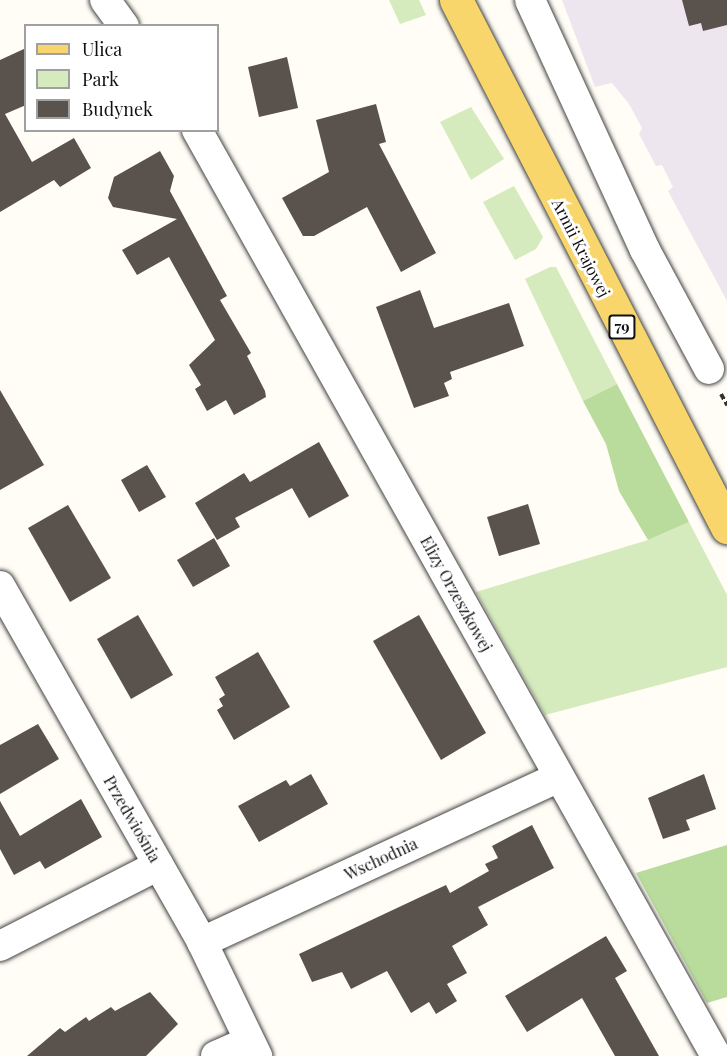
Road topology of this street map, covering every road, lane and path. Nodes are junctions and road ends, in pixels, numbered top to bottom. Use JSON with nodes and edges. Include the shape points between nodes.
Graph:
{"nodes":[{"id":1,"x":105,"y":0,"type":"edge"},
{"id":2,"x":456,"y":0,"type":"edge"},
{"id":3,"x":530,"y":0,"type":"edge"},
{"id":4,"x":123,"y":24,"type":"edge"},
{"id":5,"x":197,"y":132,"type":"edge"},
{"id":6,"x":709,"y":369,"type":"dead end"},
{"id":7,"x":727,"y":527,"type":"edge"},
{"id":8,"x":0,"y":586,"type":"edge"},
{"id":9,"x":559,"y":777,"type":"junction"},
{"id":10,"x":159,"y":865,"type":"junction"},
{"id":11,"x":202,"y":942,"type":"junction"},
{"id":12,"x":0,"y":946,"type":"edge"},
{"id":13,"x":253,"y":1048,"type":"edge"},
{"id":14,"x":216,"y":1056,"type":"edge"},
{"id":15,"x":716,"y":1056,"type":"edge"}],
"edges":[{"from":1,"to":4,"type":"street"},
{"from":2,"to":7,"type":"main road","name":"Armii Krajowej","number":"79"},
{"from":3,"to":6,"type":"street","via":[[645,250]]},
{"from":5,"to":9,"type":"street","name":"Elizy Orzeszkowej"},
{"from":8,"to":10,"type":"street","name":"Przedwiośnia"},
{"from":9,"to":11,"type":"street","name":"Wschodnia"},
{"from":9,"to":15,"type":"street","name":"Elizy Orzeszkowej"},
{"from":10,"to":11,"type":"street","name":"Przedwiośnia"},
{"from":10,"to":12,"type":"street"},
{"from":11,"to":13,"type":"street","name":"Przedwiośnia"},
{"from":13,"to":14,"type":"street"}]}
